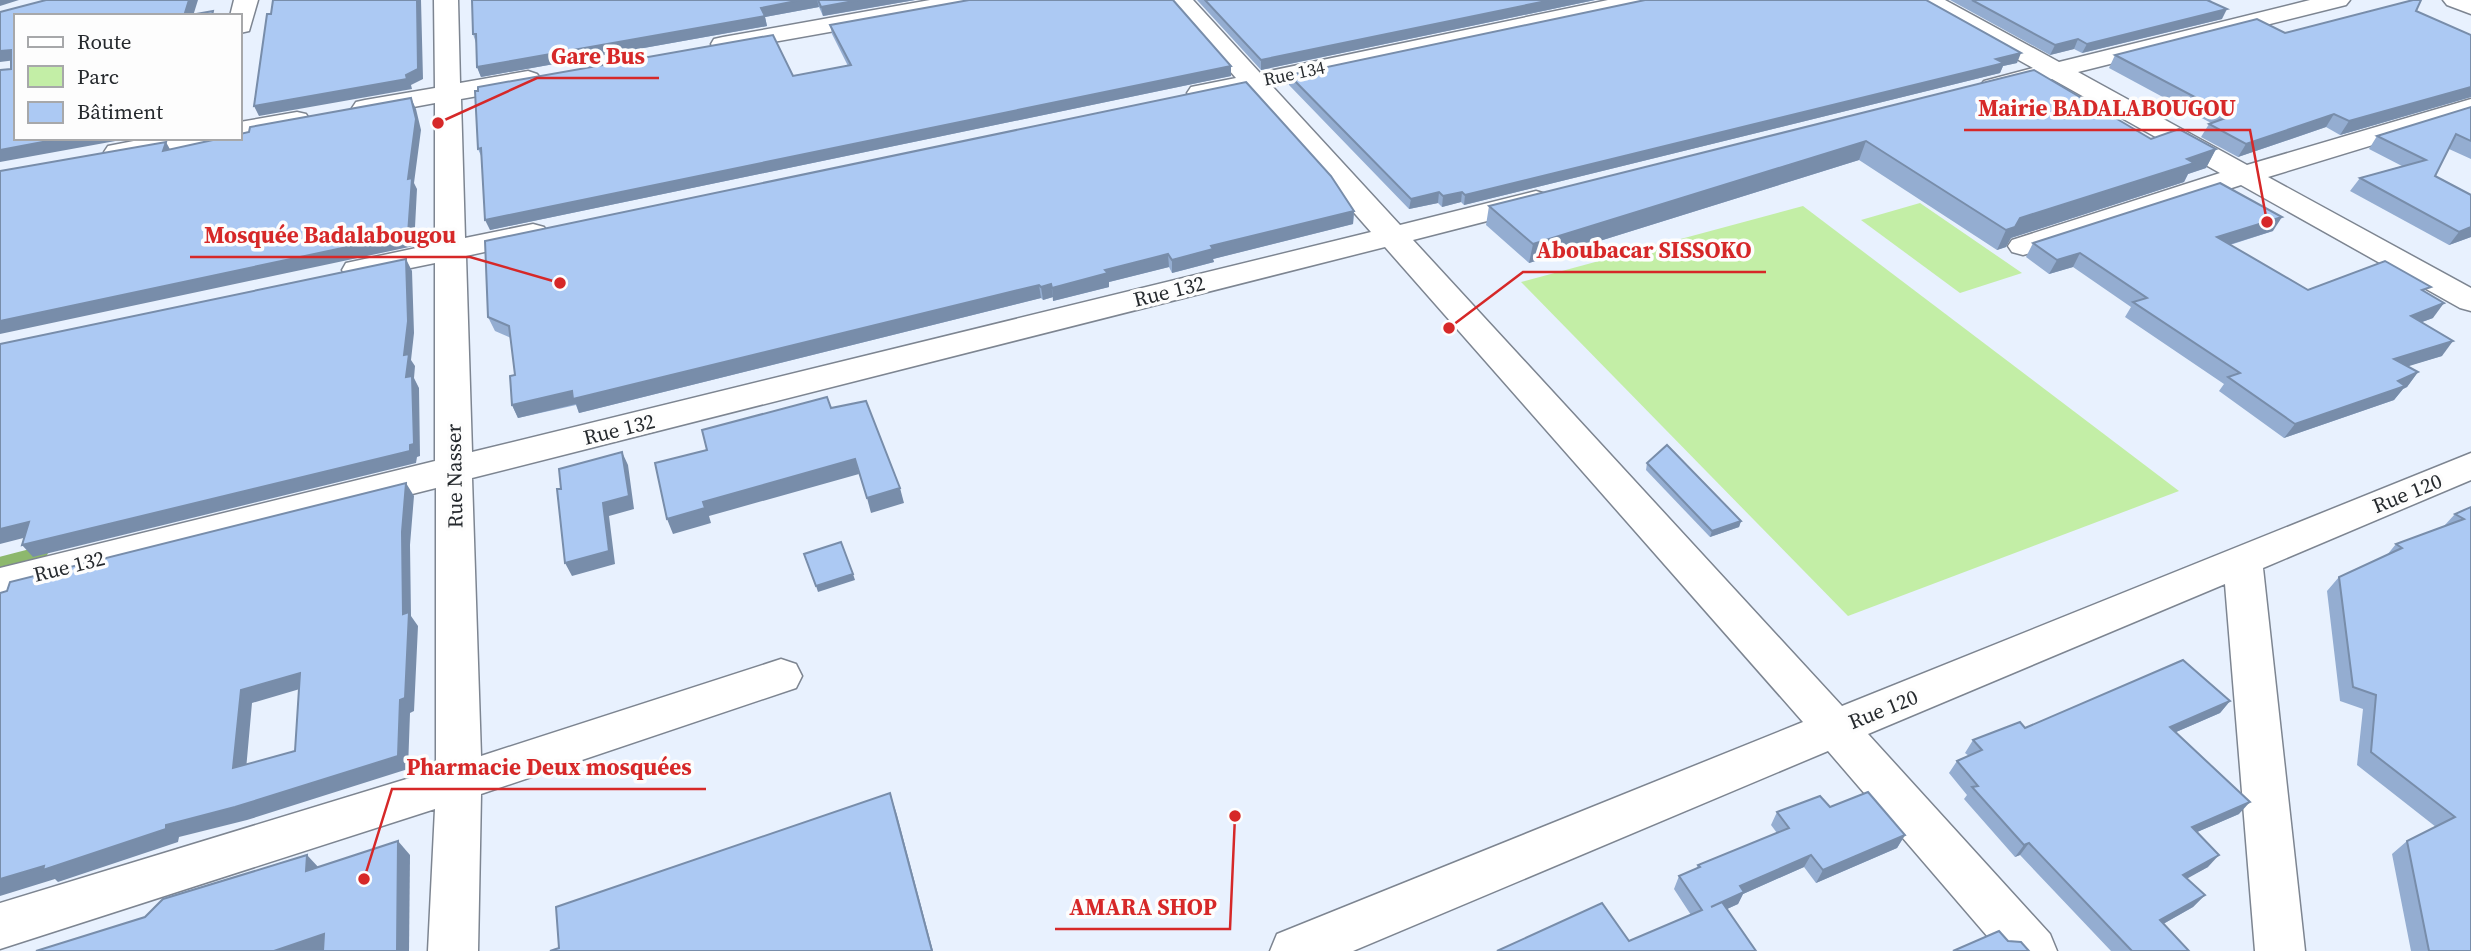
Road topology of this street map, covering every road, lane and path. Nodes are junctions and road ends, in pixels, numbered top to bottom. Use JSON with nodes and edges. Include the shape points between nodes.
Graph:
{"nodes":[{"id":1,"x":246,"y":0,"type":"edge"},
{"id":2,"x":970,"y":0,"type":"edge"},
{"id":3,"x":1180,"y":0,"type":"edge"},
{"id":4,"x":1642,"y":0,"type":"edge"},
{"id":5,"x":1928,"y":0,"type":"edge"},
{"id":6,"x":2338,"y":0,"type":"edge"},
{"id":7,"x":2455,"y":0,"type":"edge"},
{"id":8,"x":451,"y":1,"type":"edge"},
{"id":9,"x":941,"y":2,"type":"edge"},
{"id":10,"x":2471,"y":7,"type":"edge"},
{"id":11,"x":242,"y":17,"type":"edge"},
{"id":12,"x":695,"y":49,"type":"edge"},
{"id":13,"x":2055,"y":71,"type":"junction"},
{"id":14,"x":558,"y":74,"type":"edge"},
{"id":15,"x":1254,"y":81,"type":"junction"},
{"id":16,"x":447,"y":93,"type":"junction"},
{"id":17,"x":1960,"y":94,"type":"edge"},
{"id":18,"x":1172,"y":99,"type":"edge"},
{"id":19,"x":2471,"y":107,"type":"edge"},
{"id":20,"x":344,"y":112,"type":"edge"},
{"id":21,"x":318,"y":117,"type":"edge"},
{"id":22,"x":242,"y":130,"type":"edge"},
{"id":23,"x":185,"y":140,"type":"edge"},
{"id":24,"x":92,"y":157,"type":"edge"},
{"id":25,"x":2244,"y":175,"type":"junction"},
{"id":26,"x":1568,"y":192,"type":"edge"},
{"id":27,"x":559,"y":227,"type":"edge"},
{"id":28,"x":1392,"y":236,"type":"junction"},
{"id":29,"x":2023,"y":246,"type":"edge"},
{"id":30,"x":450,"y":250,"type":"junction"},
{"id":31,"x":327,"y":276,"type":"edge"},
{"id":32,"x":2467,"y":295,"type":"edge"},
{"id":33,"x":2471,"y":466,"type":"edge"},
{"id":34,"x":454,"y":470,"type":"junction"},
{"id":35,"x":2242,"y":561,"type":"junction"},
{"id":36,"x":0,"y":583,"type":"edge"},
{"id":37,"x":781,"y":676,"type":"dead end"},
{"id":38,"x":1836,"y":729,"type":"junction"},
{"id":39,"x":459,"y":782,"type":"junction"},
{"id":40,"x":0,"y":926,"type":"edge"},
{"id":41,"x":453,"y":951,"type":"edge"},
{"id":42,"x":1295,"y":951,"type":"edge"},
{"id":43,"x":2032,"y":951,"type":"edge"},
{"id":44,"x":2280,"y":951,"type":"edge"}],
"edges":[{"from":1,"to":11,"type":"street"},
{"from":2,"to":9,"type":"street"},
{"from":3,"to":15,"type":"street"},
{"from":4,"to":15,"type":"street","name":"Rue 134"},
{"from":5,"to":13,"type":"street"},
{"from":6,"to":13,"type":"street"},
{"from":7,"to":10,"type":"street"},
{"from":8,"to":16,"type":"street","name":"Rue Nasser"},
{"from":9,"to":12,"type":"street"},
{"from":13,"to":17,"type":"street"},
{"from":13,"to":25,"type":"street"},
{"from":14,"to":16,"type":"street"},
{"from":15,"to":18,"type":"street","name":"Rue 134"},
{"from":15,"to":28,"type":"street"},
{"from":16,"to":20,"type":"street"},
{"from":16,"to":30,"type":"street","name":"Rue Nasser"},
{"from":19,"to":25,"type":"street"},
{"from":21,"to":22,"type":"street"},
{"from":23,"to":24,"type":"street"},
{"from":25,"to":29,"type":"street"},
{"from":25,"to":32,"type":"street"},
{"from":26,"to":28,"type":"street","name":"Rue 132"},
{"from":27,"to":30,"type":"street"},
{"from":28,"to":34,"type":"street","name":"Rue 132"},
{"from":28,"to":38,"type":"street"},
{"from":30,"to":31,"type":"street"},
{"from":30,"to":34,"type":"street","name":"Rue Nasser"},
{"from":33,"to":35,"type":"street","name":"Rue 120"},
{"from":34,"to":36,"type":"street","name":"Rue 132"},
{"from":34,"to":39,"type":"street","name":"Rue Nasser"},
{"from":35,"to":38,"type":"street","name":"Rue 120"},
{"from":35,"to":44,"type":"street"},
{"from":37,"to":39,"type":"street"},
{"from":38,"to":42,"type":"street","name":"Rue 120"},
{"from":38,"to":43,"type":"street"},
{"from":39,"to":40,"type":"street"},
{"from":39,"to":41,"type":"street","name":"Rue Nasser"}]}
